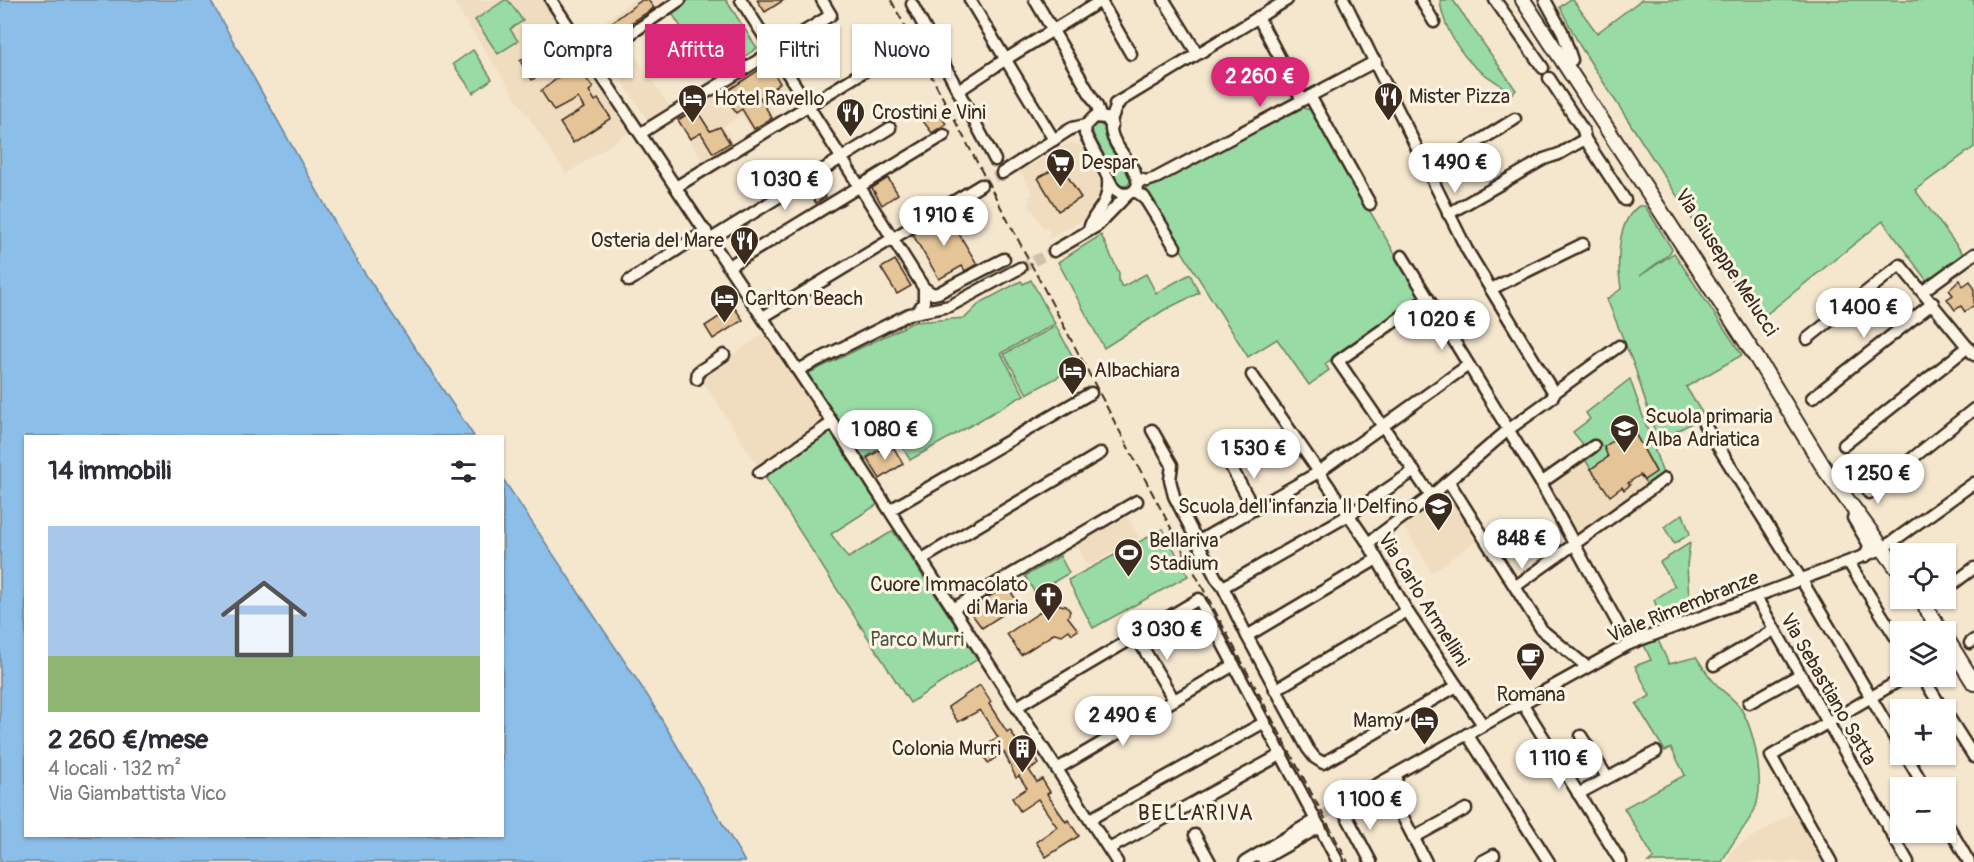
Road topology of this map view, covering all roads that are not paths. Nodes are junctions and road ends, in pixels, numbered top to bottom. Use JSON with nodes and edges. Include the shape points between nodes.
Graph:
{"nodes":[{"id":1,"x":551,"y":0,"type":"edge"},
{"id":2,"x":680,"y":0,"type":"edge"},
{"id":3,"x":741,"y":0,"type":"edge"},
{"id":4,"x":822,"y":0,"type":"edge"},
{"id":5,"x":970,"y":0,"type":"edge"},
{"id":6,"x":1035,"y":0,"type":"edge"},
{"id":7,"x":1101,"y":0,"type":"edge"},
{"id":8,"x":1164,"y":0,"type":"edge"},
{"id":9,"x":1287,"y":0,"type":"edge"},
{"id":10,"x":1344,"y":0,"type":"edge"},
{"id":11,"x":1421,"y":0,"type":"edge"},
{"id":12,"x":1495,"y":0,"type":"edge"},
{"id":13,"x":1523,"y":0,"type":"edge"},
{"id":14,"x":1533,"y":0,"type":"edge"},
{"id":15,"x":1545,"y":0,"type":"edge"},
{"id":16,"x":912,"y":3,"type":"dead end"},
{"id":17,"x":1258,"y":17,"type":"junction"},
{"id":18,"x":1434,"y":22,"type":"dead end"},
{"id":19,"x":567,"y":24,"type":"edge"},
{"id":20,"x":817,"y":24,"type":"edge"},
{"id":21,"x":757,"y":25,"type":"edge"},
{"id":22,"x":1053,"y":30,"type":"junction"},
{"id":23,"x":633,"y":32,"type":"edge"},
{"id":24,"x":1197,"y":53,"type":"junction"},
{"id":25,"x":1131,"y":54,"type":"dead end"},
{"id":26,"x":1006,"y":59,"type":"junction"},
{"id":27,"x":1572,"y":60,"type":"junction"},
{"id":28,"x":1376,"y":61,"type":"junction"},
{"id":29,"x":757,"y":62,"type":"edge"},
{"id":30,"x":603,"y":78,"type":"edge"},
{"id":31,"x":792,"y":78,"type":"edge"},
{"id":32,"x":854,"y":78,"type":"edge"},
{"id":33,"x":958,"y":91,"type":"junction"},
{"id":34,"x":1306,"y":98,"type":"junction"},
{"id":35,"x":1120,"y":100,"type":"junction"},
{"id":36,"x":810,"y":106,"type":"junction"},
{"id":37,"x":1096,"y":116,"type":"junction"},
{"id":38,"x":1515,"y":119,"type":"dead end"},
{"id":39,"x":1112,"y":126,"type":"junction"},
{"id":40,"x":890,"y":128,"type":"dead end"},
{"id":41,"x":641,"y":134,"type":"junction"},
{"id":42,"x":944,"y":135,"type":"dead end"},
{"id":43,"x":1057,"y":138,"type":"junction"},
{"id":44,"x":1585,"y":139,"type":"junction"},
{"id":45,"x":1091,"y":146,"type":"junction"},
{"id":46,"x":843,"y":159,"type":"junction"},
{"id":47,"x":994,"y":160,"type":"dead end"},
{"id":48,"x":1429,"y":172,"type":"junction"},
{"id":49,"x":1002,"y":173,"type":"tunnel mouth"},
{"id":50,"x":1108,"y":178,"type":"junction"},
{"id":51,"x":1138,"y":179,"type":"junction"},
{"id":52,"x":981,"y":185,"type":"tunnel mouth"},
{"id":53,"x":860,"y":186,"type":"junction"},
{"id":54,"x":676,"y":187,"type":"junction"},
{"id":55,"x":1132,"y":192,"type":"junction"},
{"id":56,"x":1625,"y":200,"type":"dead end"},
{"id":57,"x":1370,"y":204,"type":"dead end"},
{"id":58,"x":1448,"y":214,"type":"junction"},
{"id":59,"x":1089,"y":230,"type":"junction"},
{"id":60,"x":709,"y":235,"type":"junction"},
{"id":61,"x":894,"y":237,"type":"junction"},
{"id":62,"x":1583,"y":243,"type":"dead end"},
{"id":63,"x":1175,"y":247,"type":"dead end"},
{"id":64,"x":1054,"y":251,"type":"tunnel mouth"},
{"id":65,"x":1974,"y":255,"type":"edge"},
{"id":66,"x":1402,"y":256,"type":"dead end"},
{"id":67,"x":1004,"y":259,"type":"dead end"},
{"id":68,"x":729,"y":266,"type":"junction"},
{"id":69,"x":1020,"y":268,"type":"tunnel mouth"},
{"id":70,"x":629,"y":281,"type":"dead end"},
{"id":71,"x":924,"y":288,"type":"junction"},
{"id":72,"x":1491,"y":289,"type":"junction"},
{"id":73,"x":1923,"y":291,"type":"junction"},
{"id":74,"x":1428,"y":298,"type":"junction"},
{"id":75,"x":1933,"y":303,"type":"junction"},
{"id":76,"x":918,"y":311,"type":"junction"},
{"id":77,"x":763,"y":316,"type":"junction"},
{"id":78,"x":1807,"y":339,"type":"dead end"},
{"id":79,"x":1619,"y":346,"type":"dead end"},
{"id":80,"x":1971,"y":351,"type":"edge"},
{"id":81,"x":724,"y":355,"type":"dead end"},
{"id":82,"x":1467,"y":366,"type":"junction"},
{"id":83,"x":798,"y":370,"type":"junction"},
{"id":84,"x":1252,"y":375,"type":"dead end"},
{"id":85,"x":697,"y":379,"type":"dead end"},
{"id":86,"x":1091,"y":393,"type":"dead end"},
{"id":87,"x":1554,"y":393,"type":"junction"},
{"id":88,"x":1812,"y":398,"type":"dead end"},
{"id":89,"x":1974,"y":409,"type":"edge"},
{"id":90,"x":832,"y":423,"type":"junction"},
{"id":91,"x":1704,"y":424,"type":"dead end"},
{"id":92,"x":1383,"y":425,"type":"junction"},
{"id":93,"x":1152,"y":430,"type":"dead end"},
{"id":94,"x":1508,"y":430,"type":"junction"},
{"id":95,"x":1594,"y":446,"type":"dead end"},
{"id":96,"x":1844,"y":446,"type":"dead end"},
{"id":97,"x":1101,"y":453,"type":"dead end"},
{"id":98,"x":1230,"y":465,"type":"dead end"},
{"id":99,"x":1414,"y":471,"type":"junction"},
{"id":100,"x":1826,"y":471,"type":"junction"},
{"id":101,"x":759,"y":473,"type":"dead end"},
{"id":102,"x":1317,"y":473,"type":"junction"},
{"id":103,"x":1665,"y":479,"type":"dead end"},
{"id":104,"x":1449,"y":482,"type":"junction"},
{"id":105,"x":1541,"y":483,"type":"junction"},
{"id":106,"x":1974,"y":483,"type":"edge"},
{"id":107,"x":1869,"y":493,"type":"dead end"},
{"id":108,"x":1431,"y":496,"type":"junction"},
{"id":109,"x":1137,"y":501,"type":"dead end"},
{"id":110,"x":1254,"y":509,"type":"junction"},
{"id":111,"x":890,"y":510,"type":"junction"},
{"id":112,"x":1349,"y":515,"type":"junction"},
{"id":113,"x":1197,"y":542,"type":"junction"},
{"id":114,"x":1368,"y":543,"type":"junction"},
{"id":115,"x":1575,"y":543,"type":"junction"},
{"id":116,"x":1885,"y":547,"type":"junction"},
{"id":117,"x":1890,"y":554,"type":"edge"},
{"id":118,"x":1866,"y":556,"type":"junction"},
{"id":119,"x":922,"y":559,"type":"junction"},
{"id":120,"x":1377,"y":559,"type":"junction"},
{"id":121,"x":1849,"y":563,"type":"junction"},
{"id":122,"x":1974,"y":568,"type":"edge"},
{"id":123,"x":1801,"y":579,"type":"junction"},
{"id":124,"x":1956,"y":582,"type":"edge"},
{"id":125,"x":1516,"y":586,"type":"junction"},
{"id":126,"x":1223,"y":587,"type":"junction"},
{"id":127,"x":1756,"y":597,"type":"junction"},
{"id":128,"x":954,"y":608,"type":"junction"},
{"id":129,"x":1407,"y":611,"type":"junction"},
{"id":130,"x":1890,"y":628,"type":"edge"},
{"id":131,"x":1774,"y":630,"type":"junction"},
{"id":132,"x":1136,"y":636,"type":"junction"},
{"id":133,"x":1247,"y":636,"type":"junction"},
{"id":134,"x":1629,"y":644,"type":"junction"},
{"id":135,"x":1956,"y":654,"type":"edge"},
{"id":136,"x":1234,"y":665,"type":"junction"},
{"id":137,"x":1714,"y":665,"type":"dead end"},
{"id":138,"x":1586,"y":666,"type":"junction"},
{"id":139,"x":1799,"y":675,"type":"junction"},
{"id":140,"x":1974,"y":683,"type":"edge"},
{"id":141,"x":1890,"y":685,"type":"edge"},
{"id":142,"x":1457,"y":686,"type":"junction"},
{"id":143,"x":1275,"y":690,"type":"junction"},
{"id":144,"x":1870,"y":696,"type":"junction"},
{"id":145,"x":1174,"y":700,"type":"junction"},
{"id":146,"x":1522,"y":703,"type":"junction"},
{"id":147,"x":1749,"y":703,"type":"dead end"},
{"id":148,"x":1018,"y":706,"type":"junction"},
{"id":149,"x":1265,"y":722,"type":"junction"},
{"id":150,"x":1826,"y":722,"type":"junction"},
{"id":151,"x":1483,"y":725,"type":"junction"},
{"id":152,"x":1956,"y":729,"type":"edge"},
{"id":153,"x":1890,"y":730,"type":"edge"},
{"id":154,"x":1467,"y":734,"type":"junction"},
{"id":155,"x":1581,"y":736,"type":"dead end"},
{"id":156,"x":1656,"y":752,"type":"dead end"},
{"id":157,"x":1282,"y":754,"type":"junction"},
{"id":158,"x":1974,"y":757,"type":"edge"},
{"id":159,"x":1409,"y":768,"type":"junction"},
{"id":160,"x":1057,"y":769,"type":"junction"},
{"id":161,"x":1607,"y":777,"type":"junction"},
{"id":162,"x":1389,"y":786,"type":"junction"},
{"id":163,"x":1578,"y":794,"type":"junction"},
{"id":164,"x":1343,"y":808,"type":"junction"},
{"id":165,"x":1466,"y":809,"type":"dead end"},
{"id":166,"x":1090,"y":819,"type":"junction"},
{"id":167,"x":1315,"y":822,"type":"junction"},
{"id":168,"x":1195,"y":835,"type":"dead end"},
{"id":169,"x":1413,"y":838,"type":"junction"},
{"id":170,"x":1956,"y":839,"type":"edge"},
{"id":171,"x":1109,"y":849,"type":"junction"},
{"id":172,"x":1494,"y":855,"type":"dead end"},
{"id":173,"x":1261,"y":857,"type":"edge"},
{"id":174,"x":1117,"y":862,"type":"edge"},
{"id":175,"x":1210,"y":862,"type":"edge"},
{"id":176,"x":1246,"y":862,"type":"edge"},
{"id":177,"x":1338,"y":862,"type":"edge"},
{"id":178,"x":1371,"y":862,"type":"edge"},
{"id":179,"x":1426,"y":862,"type":"edge"},
{"id":180,"x":1481,"y":862,"type":"edge"},
{"id":181,"x":1549,"y":862,"type":"edge"},
{"id":182,"x":1621,"y":862,"type":"edge"},
{"id":183,"x":1831,"y":862,"type":"edge"},
{"id":184,"x":1908,"y":862,"type":"edge"},
{"id":185,"x":1969,"y":862,"type":"edge"}],
"edges":[{"from":1,"to":19,"type":"street"},
{"from":2,"to":23,"type":"street"},
{"from":3,"to":21,"type":"street"},
{"from":4,"to":20,"type":"street","via":[[831,15]]},
{"from":5,"to":26,"type":"street"},
{"from":6,"to":22,"type":"street"},
{"from":7,"to":22,"type":"street"},
{"from":7,"to":25,"type":"street"},
{"from":8,"to":24,"type":"street"},
{"from":9,"to":17,"type":"street"},
{"from":10,"to":28,"type":"street"},
{"from":11,"to":18,"type":"street"},
{"from":12,"to":44,"type":"street","via":[[1583,130]]},
{"from":13,"to":100,"type":"main road","name":"Via Giuseppe Melucci"},
{"from":14,"to":27,"type":"main road","name":"Via Giuseppe Melucci"},
{"from":15,"to":27,"type":"street"},
{"from":16,"to":33,"type":"street"},
{"from":17,"to":24,"type":"street"},
{"from":17,"to":34,"type":"street"},
{"from":22,"to":26,"type":"street"},
{"from":22,"to":37,"type":"street"},
{"from":24,"to":35,"type":"street"},
{"from":26,"to":33,"type":"street"},
{"from":26,"to":43,"type":"street"},
{"from":27,"to":116,"type":"main road","name":"Via Giuseppe Melucci"},
{"from":28,"to":34,"type":"street"},
{"from":28,"to":48,"type":"street"},
{"from":29,"to":41,"type":"street"},
{"from":30,"to":41,"type":"street"},
{"from":31,"to":36,"type":"street"},
{"from":32,"to":36,"type":"street"},
{"from":33,"to":47,"type":"street"},
{"from":34,"to":51,"type":"street","via":[[1156,178]]},
{"from":34,"to":57,"type":"street"},
{"from":35,"to":37,"type":"street"},
{"from":35,"to":39,"type":"street","via":[[1112,115]]},
{"from":36,"to":46,"type":"street"},
{"from":36,"to":54,"type":"street"},
{"from":37,"to":39,"type":"street","via":[[1109,120]]},
{"from":37,"to":43,"type":"street"},
{"from":37,"to":45,"type":"street","via":[[1085,134]]},
{"from":38,"to":48,"type":"street"},
{"from":39,"to":51,"type":"street","via":[[1115,142]]},
{"from":40,"to":46,"type":"street"},
{"from":41,"to":54,"type":"street"},
{"from":42,"to":53,"type":"street"},
{"from":43,"to":45,"type":"street","via":[[1082,138]]},
{"from":43,"to":49,"type":"street"},
{"from":44,"to":56,"type":"street"},
{"from":44,"to":58,"type":"street"},
{"from":45,"to":50,"type":"street"},
{"from":46,"to":53,"type":"street"},
{"from":46,"to":60,"type":"street"},
{"from":48,"to":58,"type":"street"},
{"from":50,"to":55,"type":"street","via":[[1115,190]]},
{"from":50,"to":59,"type":"street","via":[[1105,203]]},
{"from":51,"to":55,"type":"street"},
{"from":52,"to":61,"type":"street"},
{"from":53,"to":61,"type":"street"},
{"from":53,"to":68,"type":"street"},
{"from":54,"to":60,"type":"street"},
{"from":55,"to":59,"type":"street"},
{"from":55,"to":63,"type":"street","via":[[1144,197]]},
{"from":58,"to":72,"type":"street"},
{"from":59,"to":64,"type":"street"},
{"from":60,"to":68,"type":"street"},
{"from":60,"to":70,"type":"street"},
{"from":61,"to":71,"type":"street"},
{"from":61,"to":77,"type":"street"},
{"from":62,"to":72,"type":"street"},
{"from":65,"to":73,"type":"street"},
{"from":66,"to":74,"type":"street"},
{"from":67,"to":71,"type":"street","via":[[939,293]]},
{"from":68,"to":77,"type":"street"},
{"from":69,"to":76,"type":"street","via":[[950,306]]},
{"from":71,"to":76,"type":"street","via":[[924,302]]},
{"from":72,"to":87,"type":"street"},
{"from":73,"to":75,"type":"street"},
{"from":73,"to":78,"type":"street","via":[[1900,265]]},
{"from":74,"to":82,"type":"street"},
{"from":74,"to":92,"type":"street","via":[[1338,360]]},
{"from":75,"to":80,"type":"street"},
{"from":75,"to":88,"type":"street"},
{"from":76,"to":83,"type":"street"},
{"from":77,"to":83,"type":"street"},
{"from":79,"to":87,"type":"street"},
{"from":80,"to":96,"type":"street"},
{"from":81,"to":85,"type":"street","via":[[698,372]]},
{"from":82,"to":92,"type":"street"},
{"from":82,"to":94,"type":"street"},
{"from":83,"to":90,"type":"street"},
{"from":84,"to":102,"type":"street","name":"Via Carlo Armellini"},
{"from":86,"to":111,"type":"street"},
{"from":87,"to":94,"type":"street"},
{"from":89,"to":107,"type":"street"},
{"from":90,"to":101,"type":"street"},
{"from":90,"to":111,"type":"street"},
{"from":91,"to":123,"type":"street"},
{"from":92,"to":99,"type":"street"},
{"from":92,"to":102,"type":"street"},
{"from":93,"to":113,"type":"street","via":[[1172,465],[1174,496]]},
{"from":94,"to":104,"type":"street"},
{"from":94,"to":105,"type":"street"},
{"from":95,"to":105,"type":"street"},
{"from":97,"to":119,"type":"street"},
{"from":98,"to":110,"type":"street"},
{"from":99,"to":108,"type":"street"},
{"from":99,"to":112,"type":"street"},
{"from":100,"to":116,"type":"main road","name":"Via Giuseppe Melucci"},
{"from":100,"to":118,"type":"street","name":"Via Giuseppe Melucci","via":[[1869,545]]},
{"from":102,"to":110,"type":"street"},
{"from":102,"to":112,"type":"street","name":"Via Carlo Armellini"},
{"from":103,"to":115,"type":"street"},
{"from":104,"to":108,"type":"street"},
{"from":104,"to":125,"type":"street"},
{"from":105,"to":115,"type":"street"},
{"from":106,"to":116,"type":"street","name":"Viale Rimembranze"},
{"from":108,"to":114,"type":"street"},
{"from":109,"to":128,"type":"street"},
{"from":110,"to":113,"type":"street"},
{"from":111,"to":119,"type":"street"},
{"from":112,"to":114,"type":"street","name":"Via Carlo Armellini"},
{"from":112,"to":126,"type":"street"},
{"from":113,"to":126,"type":"street"},
{"from":114,"to":120,"type":"street","name":"Via Carlo Armellini"},
{"from":115,"to":125,"type":"street"},
{"from":115,"to":134,"type":"street"},
{"from":116,"to":117,"type":"main road"},
{"from":116,"to":118,"type":"street","name":"Viale Rimembranze"},
{"from":118,"to":121,"type":"street","name":"Viale Rimembranze"},
{"from":119,"to":128,"type":"street"},
{"from":120,"to":129,"type":"street","name":"Via Carlo Armellini"},
{"from":120,"to":133,"type":"street"},
{"from":121,"to":123,"type":"street","name":"Viale Rimembranze"},
{"from":121,"to":130,"type":"street"},
{"from":122,"to":124,"type":"street"},
{"from":123,"to":127,"type":"street","name":"Viale Rimembranze"},
{"from":123,"to":144,"type":"street"},
{"from":125,"to":138,"type":"street","via":[[1542,630]]},
{"from":126,"to":133,"type":"street"},
{"from":127,"to":131,"type":"street","name":"Via Sebastiano Satta"},
{"from":127,"to":134,"type":"street","name":"Viale Rimembranze"},
{"from":128,"to":148,"type":"street"},
{"from":129,"to":142,"type":"street","name":"Via Carlo Armellini"},
{"from":129,"to":143,"type":"street"},
{"from":131,"to":137,"type":"street"},
{"from":131,"to":139,"type":"street","name":"Via Sebastiano Satta"},
{"from":132,"to":136,"type":"street","via":[[1199,599]]},
{"from":132,"to":145,"type":"street"},
{"from":132,"to":148,"type":"street"},
{"from":133,"to":143,"type":"street"},
{"from":134,"to":138,"type":"street","name":"Viale Rimembranze"},
{"from":135,"to":140,"type":"main road"},
{"from":136,"to":145,"type":"street"},
{"from":136,"to":149,"type":"street"},
{"from":138,"to":146,"type":"street","name":"Viale Rimembranze"},
{"from":139,"to":147,"type":"street"},
{"from":139,"to":150,"type":"street","name":"Via Sebastiano Satta"},
{"from":141,"to":144,"type":"street"},
{"from":142,"to":143,"type":"street","via":[[1323,763],[1308,749]]},
{"from":142,"to":151,"type":"street","name":"Via Carlo Armellini"},
{"from":144,"to":150,"type":"street"},
{"from":144,"to":153,"type":"street"},
{"from":145,"to":160,"type":"street"},
{"from":146,"to":151,"type":"street","name":"Viale Rimembranze"},
{"from":146,"to":163,"type":"street"},
{"from":148,"to":160,"type":"street"},
{"from":149,"to":157,"type":"street"},
{"from":149,"to":166,"type":"street"},
{"from":150,"to":183,"type":"street","via":[[1771,756]]},
{"from":150,"to":184,"type":"street","name":"Via Sebastiano Satta"},
{"from":151,"to":154,"type":"street","name":"Viale Rimembranze"},
{"from":152,"to":158,"type":"street"},
{"from":154,"to":159,"type":"street","name":"Viale Rimembranze"},
{"from":154,"to":181,"type":"street"},
{"from":155,"to":161,"type":"street"},
{"from":156,"to":161,"type":"street"},
{"from":157,"to":167,"type":"street"},
{"from":157,"to":171,"type":"street"},
{"from":159,"to":162,"type":"street"},
{"from":159,"to":164,"type":"street","name":"Viale Rimembranze"},
{"from":160,"to":166,"type":"street"},
{"from":161,"to":163,"type":"street"},
{"from":162,"to":164,"type":"street"},
{"from":162,"to":169,"type":"street"},
{"from":163,"to":182,"type":"street"},
{"from":164,"to":178,"type":"street"},
{"from":165,"to":169,"type":"street"},
{"from":166,"to":171,"type":"street"},
{"from":167,"to":173,"type":"street"},
{"from":167,"to":176,"type":"street"},
{"from":167,"to":177,"type":"street"},
{"from":168,"to":175,"type":"street"},
{"from":169,"to":179,"type":"street"},
{"from":170,"to":185,"type":"street"},
{"from":171,"to":174,"type":"street"},
{"from":172,"to":180,"type":"street"},
{"from":173,"to":176,"type":"street"}]}
